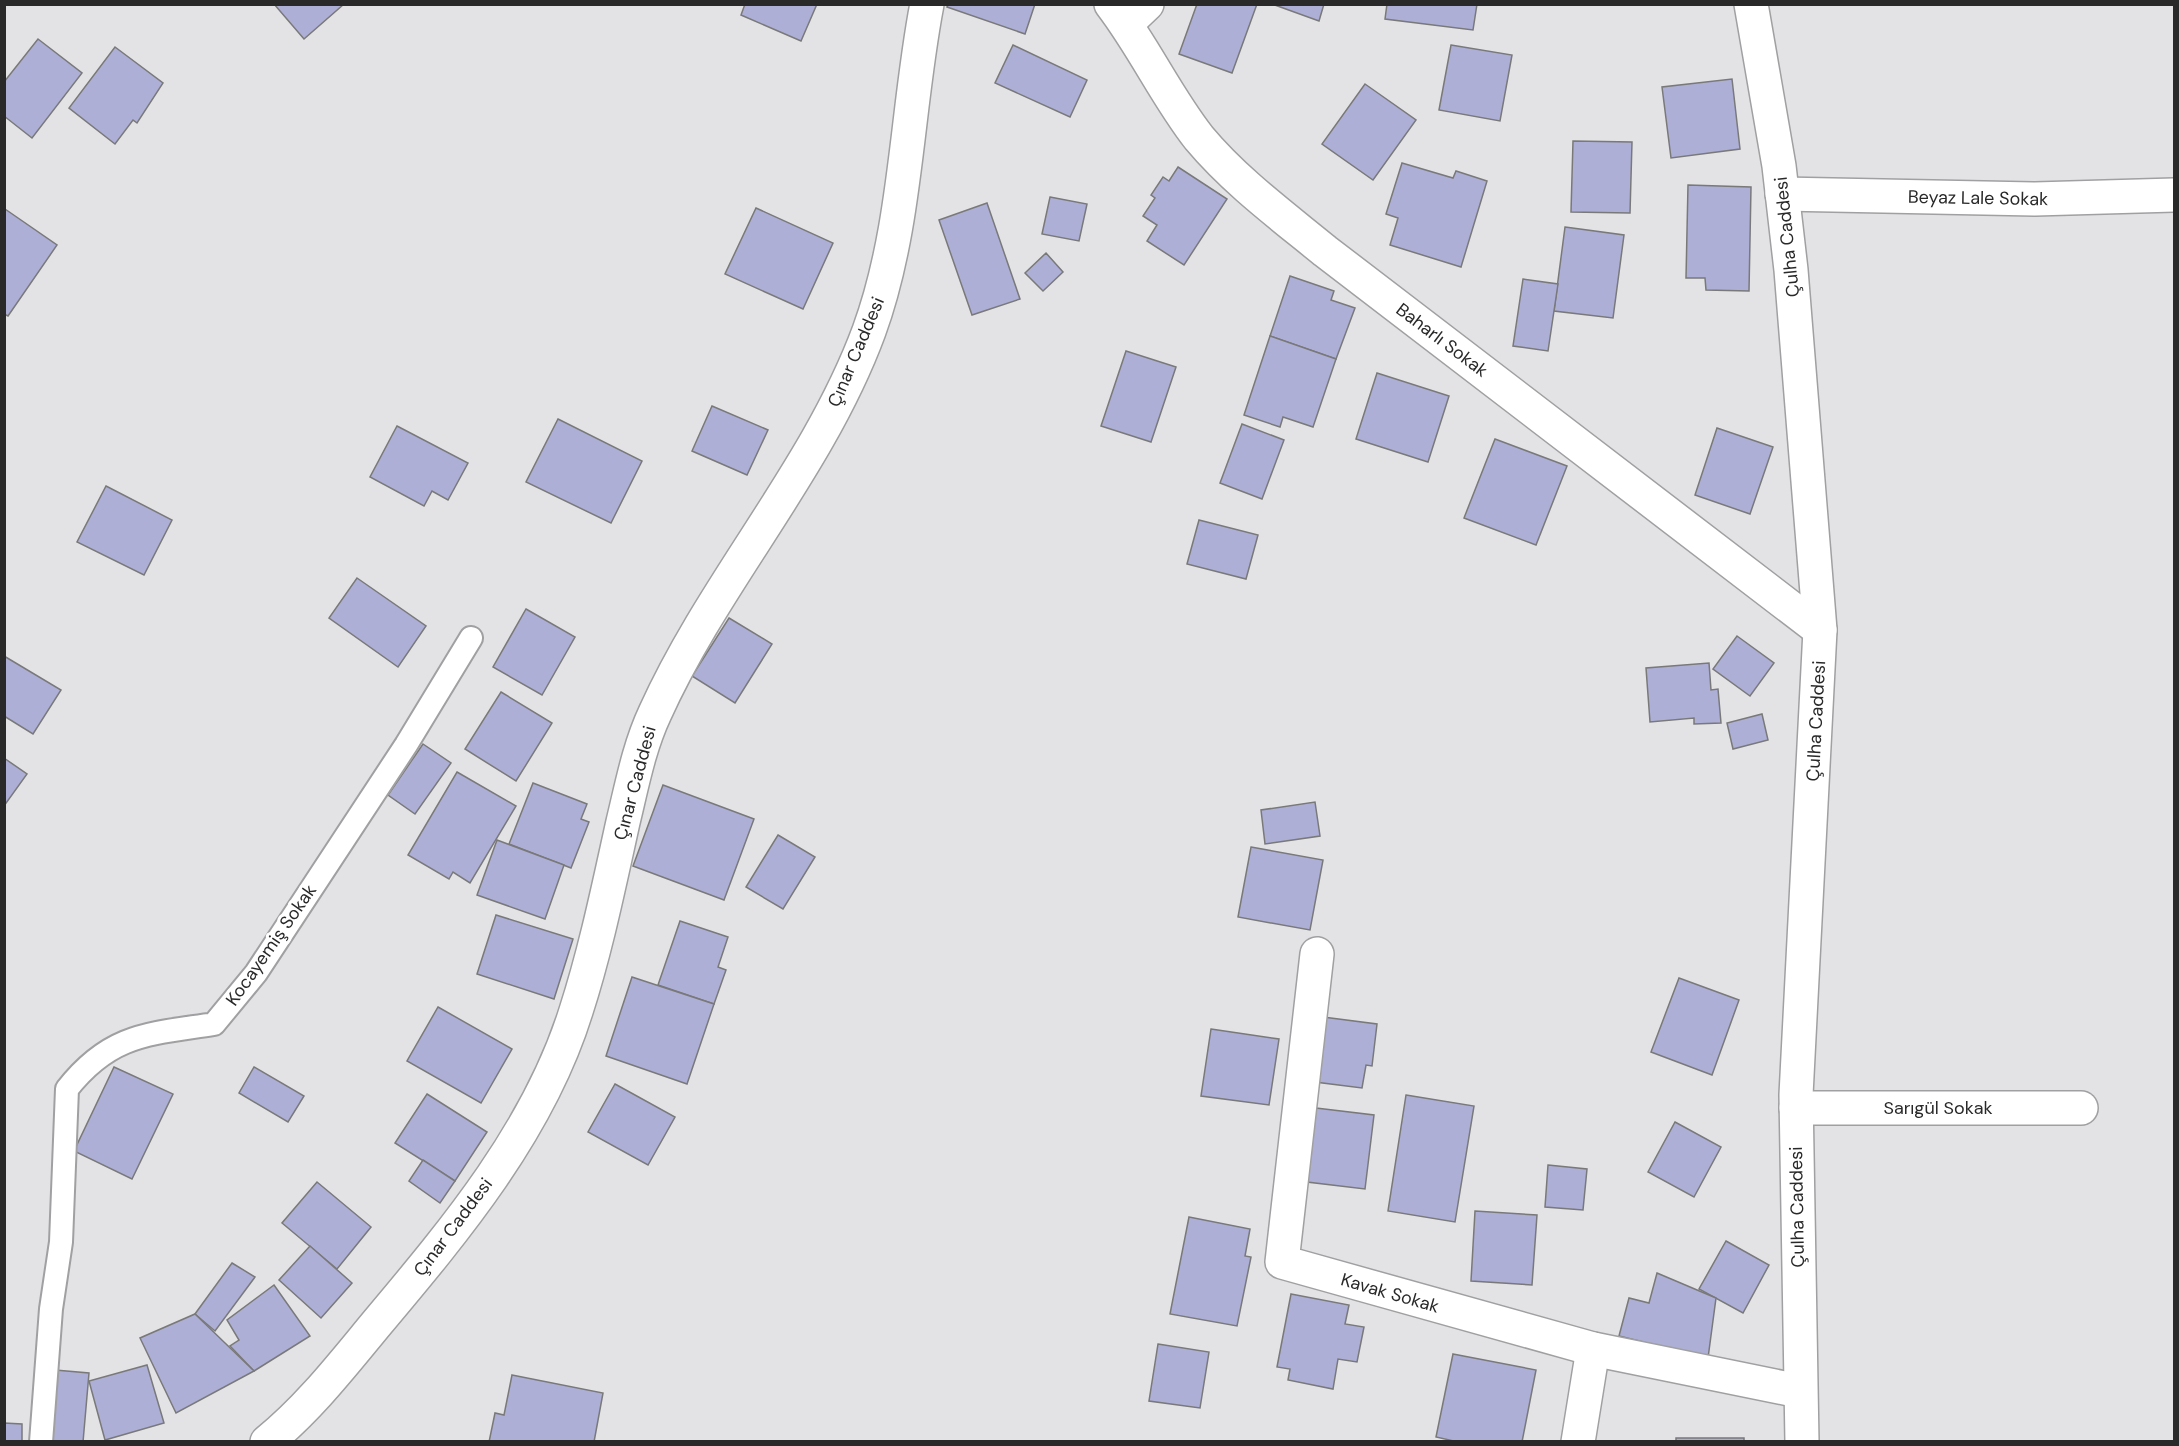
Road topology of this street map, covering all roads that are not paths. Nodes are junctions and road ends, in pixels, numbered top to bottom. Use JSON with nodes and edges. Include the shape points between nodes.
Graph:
{"nodes":[{"id":1,"x":927,"y":4,"type":"edge"},
{"id":2,"x":1751,"y":4,"type":"edge"},
{"id":3,"x":1128,"y":11,"type":"edge"},
{"id":4,"x":1782,"y":194,"type":"junction"},
{"id":5,"x":2175,"y":195,"type":"edge"},
{"id":6,"x":1820,"y":630,"type":"junction"},
{"id":7,"x":471,"y":638,"type":"dead end"},
{"id":8,"x":1317,"y":954,"type":"dead end"},
{"id":9,"x":1796,"y":1108,"type":"junction"},
{"id":10,"x":2080,"y":1108,"type":"dead end"},
{"id":11,"x":1593,"y":1349,"type":"junction"},
{"id":12,"x":1800,"y":1391,"type":"junction"},
{"id":13,"x":41,"y":1442,"type":"edge"},
{"id":14,"x":267,"y":1442,"type":"edge"},
{"id":15,"x":1578,"y":1442,"type":"edge"},
{"id":16,"x":1802,"y":1442,"type":"edge"}],
"edges":[{"from":1,"to":14,"type":"street","name":"Çınar Caddesi","via":[[884,286],[867,335],[804,460],[679,666],[654,715],[633,780],[576,1013],[557,1062],[527,1122],[442,1245],[308,1404]]},
{"from":2,"to":4,"type":"street","name":"Çulha Caddesi"},
{"from":3,"to":6,"type":"street","name":"Baharlı Sokak","via":[[1173,101],[1220,162],[1325,251]]},
{"from":4,"to":5,"type":"street","name":"Beyaz Lale Sokak","via":[[2035,199]]},
{"from":4,"to":6,"type":"street","name":"Çulha Caddesi"},
{"from":6,"to":9,"type":"street","name":"Çulha Caddesi"},
{"from":7,"to":13,"type":"lane","name":"Kocayemiş Sokak","via":[[406,745],[256,973],[214,1024],[139,1036],[111,1047],[67,1089],[62,1242],[51,1309]]},
{"from":8,"to":11,"type":"street","name":"Kavak Sokak","via":[[1282,1262]]},
{"from":9,"to":10,"type":"street","name":"Sarıgül Sokak"},
{"from":9,"to":12,"type":"street","name":"Çulha Caddesi"},
{"from":11,"to":12,"type":"street","name":"Kavak Sokak"},
{"from":11,"to":15,"type":"street"},
{"from":12,"to":16,"type":"street","name":"Çulha Caddesi"}]}
